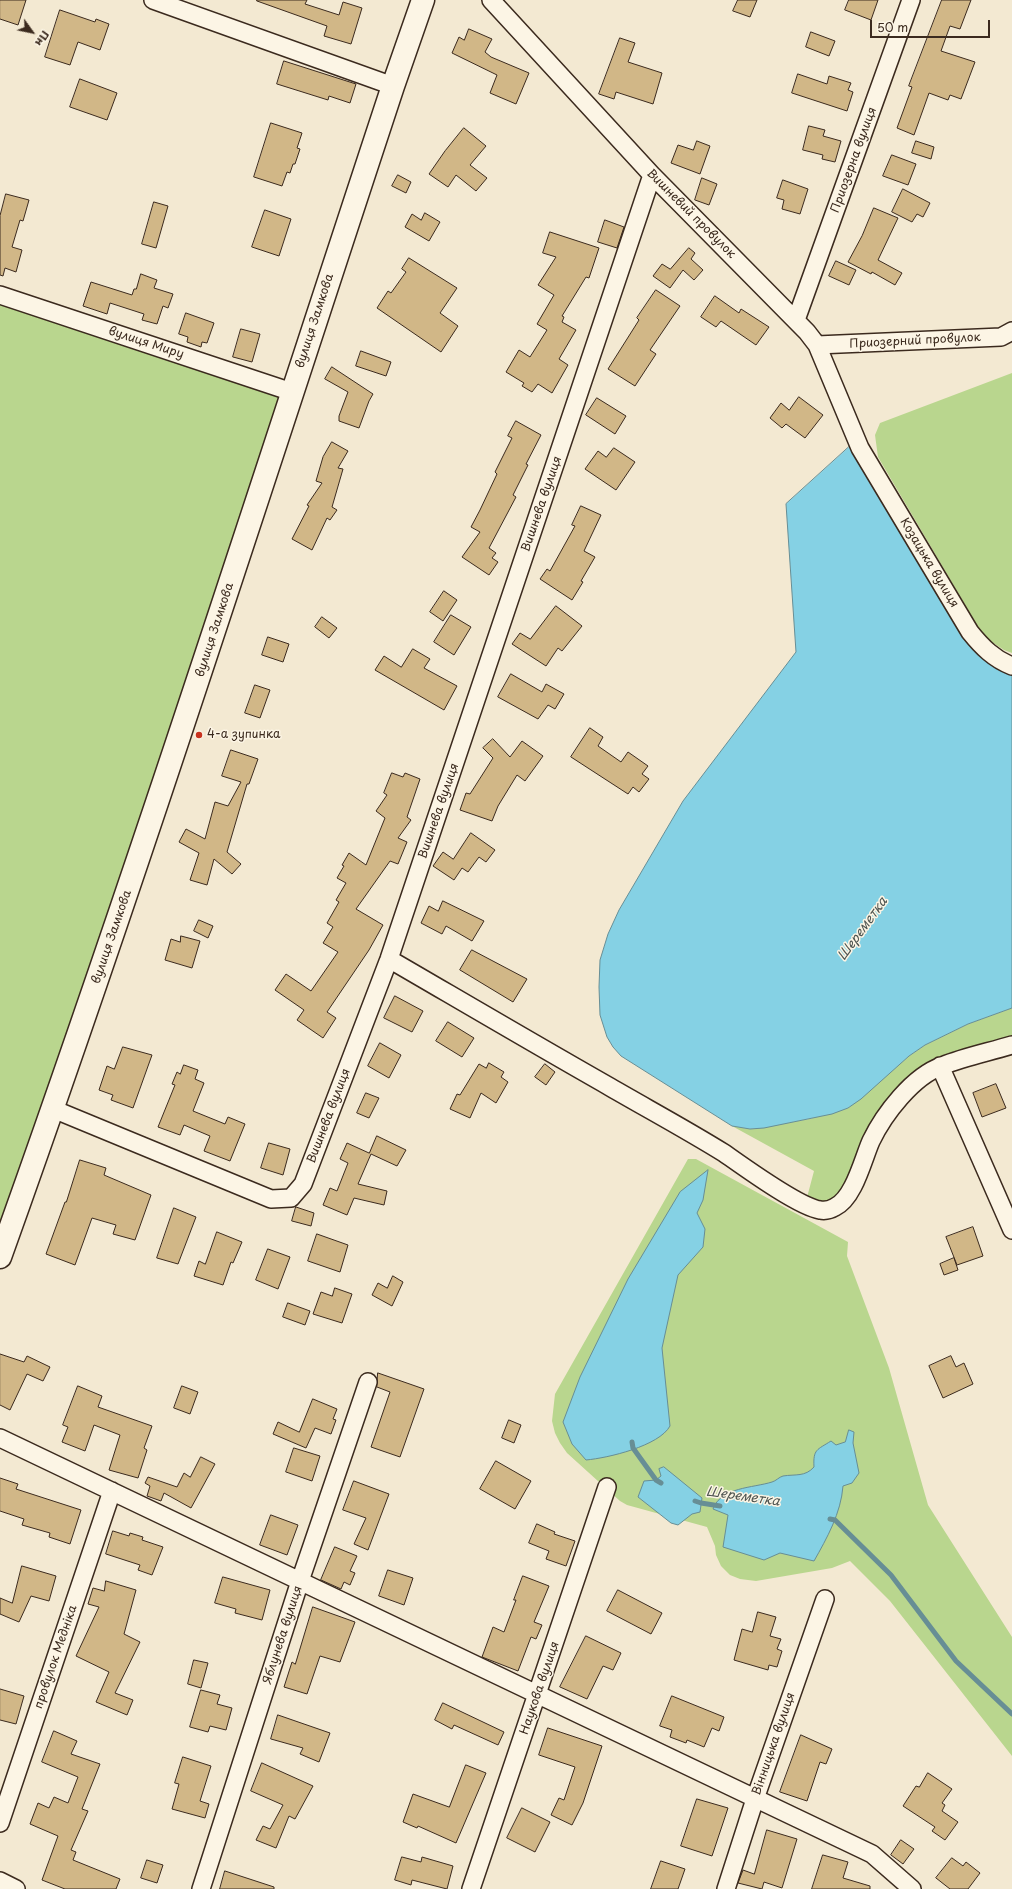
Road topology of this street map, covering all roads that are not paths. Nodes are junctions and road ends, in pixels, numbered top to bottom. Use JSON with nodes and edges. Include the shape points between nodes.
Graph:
{"nodes":[{"id":1,"x":153,"y":0,"type":"edge"},
{"id":2,"x":423,"y":0,"type":"edge"},
{"id":3,"x":491,"y":0,"type":"edge"},
{"id":4,"x":911,"y":0,"type":"edge"},
{"id":5,"x":393,"y":86,"type":"junction"},
{"id":6,"x":652,"y":175,"type":"junction"},
{"id":7,"x":0,"y":295,"type":"edge"},
{"id":8,"x":796,"y":320,"type":"junction"},
{"id":9,"x":1012,"y":331,"type":"edge"},
{"id":10,"x":817,"y":345,"type":"junction"},
{"id":11,"x":292,"y":392,"type":"junction"},
{"id":12,"x":860,"y":448,"type":"joint"},
{"id":13,"x":1012,"y":666,"type":"edge"},
{"id":14,"x":389,"y":959,"type":"junction"},
{"id":15,"x":1012,"y":1045,"type":"edge"},
{"id":16,"x":940,"y":1066,"type":"junction"},
{"id":17,"x":53,"y":1108,"type":"junction"},
{"id":18,"x":1012,"y":1230,"type":"edge"},
{"id":19,"x":0,"y":1257,"type":"edge"},
{"id":20,"x":368,"y":1382,"type":"dead end"},
{"id":21,"x":0,"y":1438,"type":"edge"},
{"id":22,"x":607,"y":1486,"type":"dead end"},
{"id":23,"x":112,"y":1492,"type":"junction"},
{"id":24,"x":300,"y":1581,"type":"junction"},
{"id":25,"x":824,"y":1599,"type":"dead end"},
{"id":26,"x":538,"y":1695,"type":"junction"},
{"id":27,"x":754,"y":1799,"type":"junction"},
{"id":28,"x":0,"y":1823,"type":"edge"},
{"id":29,"x":0,"y":1881,"type":"edge"},
{"id":30,"x":16,"y":1889,"type":"edge"},
{"id":31,"x":201,"y":1889,"type":"edge"},
{"id":32,"x":471,"y":1889,"type":"edge"},
{"id":33,"x":726,"y":1889,"type":"edge"},
{"id":34,"x":912,"y":1889,"type":"edge"}],
"edges":[{"from":1,"to":5,"type":"street"},
{"from":2,"to":5,"type":"street","name":"вулиця Замкова"},
{"from":3,"to":6,"type":"street","name":"Вишневий провулок"},
{"from":4,"to":8,"type":"street","name":"Приозерна вулиця"},
{"from":5,"to":11,"type":"street","name":"вулиця Замкова"},
{"from":6,"to":8,"type":"street","name":"Вишневий провулок"},
{"from":6,"to":14,"type":"street","name":"Вишнева вулиця"},
{"from":7,"to":11,"type":"street","name":"вулиця Миру"},
{"from":8,"to":10,"type":"street","name":"Вишневий провулок"},
{"from":9,"to":10,"type":"street","name":"Приозерний провулок","via":[[1001,337]]},
{"from":10,"to":12,"type":"street","name":"Вишневий провулок"},
{"from":11,"to":17,"type":"street","name":"вулиця Замкова","via":[[180,738]]},
{"from":12,"to":13,"type":"street","name":"Козацька вулиця","via":[[970,632],[993,656]]},
{"from":14,"to":16,"type":"street","via":[[718,1150],[794,1199],[820,1210],[836,1207],[844,1200],[872,1139],[887,1114],[917,1082]]},
{"from":14,"to":17,"type":"street","name":"Вишнева вулиця","via":[[303,1184],[291,1198],[271,1199]]},
{"from":15,"to":16,"type":"street"},
{"from":16,"to":18,"type":"street"},
{"from":17,"to":19,"type":"street","name":"вулиця Замкова"},
{"from":20,"to":24,"type":"street","name":"Яблунева вулиця"},
{"from":21,"to":23,"type":"street"},
{"from":22,"to":26,"type":"street","name":"Наукова вулиця"},
{"from":23,"to":24,"type":"street"},
{"from":23,"to":28,"type":"street","name":"провулок Медніка"},
{"from":24,"to":26,"type":"street"},
{"from":24,"to":31,"type":"street","name":"Яблунева вулиця"},
{"from":25,"to":27,"type":"street","name":"Вінницька вулиця"},
{"from":26,"to":27,"type":"street"},
{"from":26,"to":32,"type":"street","name":"Наукова вулиця"},
{"from":27,"to":33,"type":"street","name":"Вінницька вулиця"},
{"from":27,"to":34,"type":"street","via":[[872,1854]]},
{"from":29,"to":30,"type":"street"}]}
